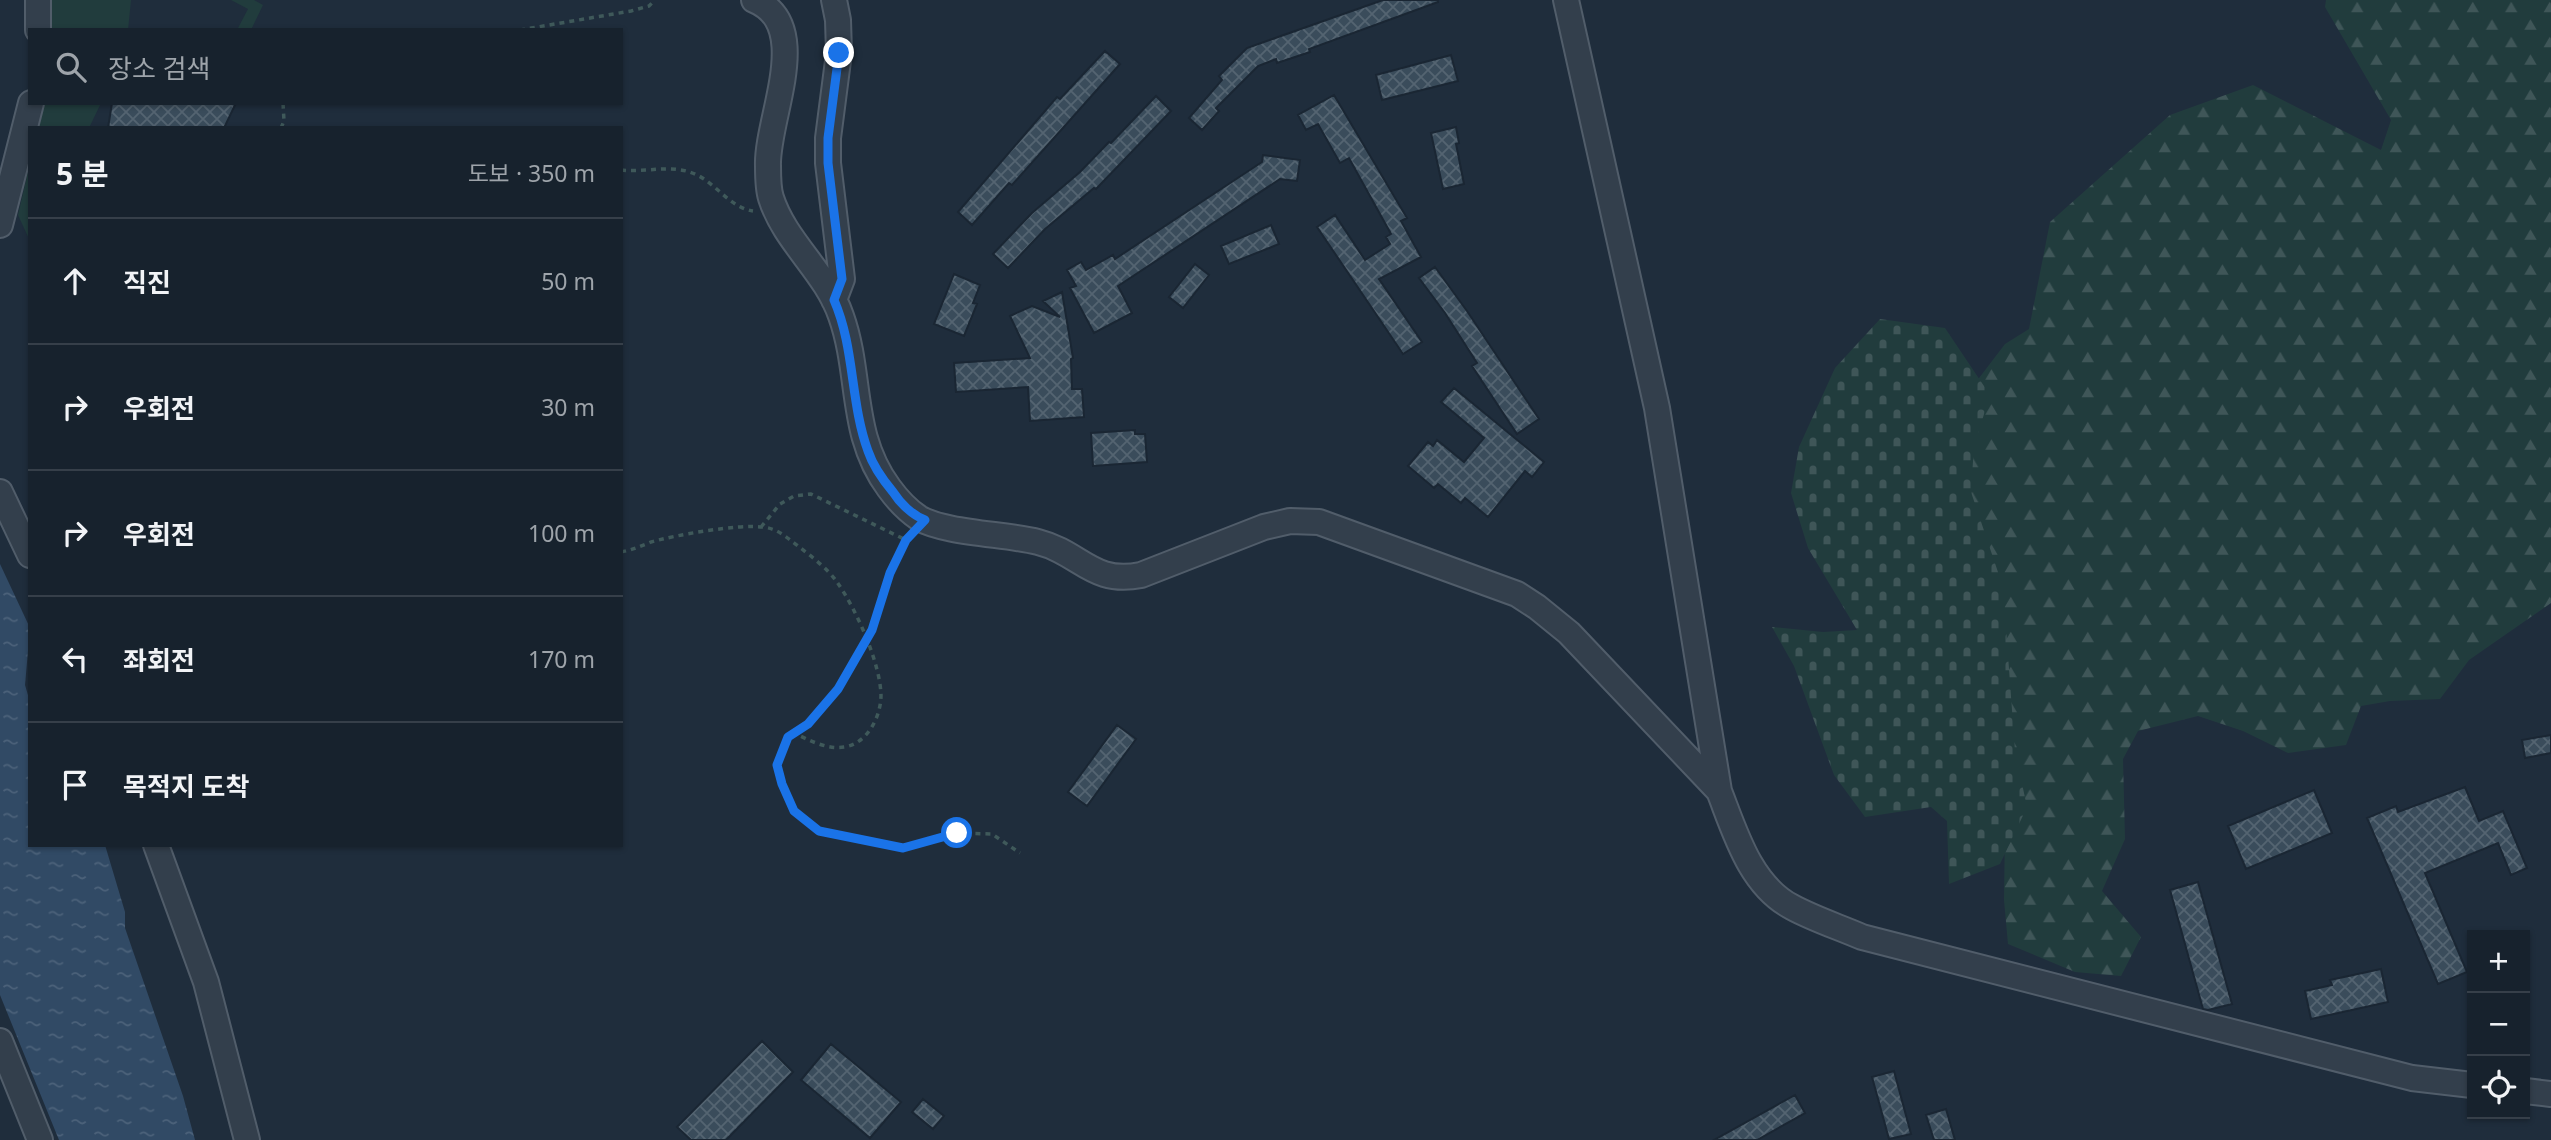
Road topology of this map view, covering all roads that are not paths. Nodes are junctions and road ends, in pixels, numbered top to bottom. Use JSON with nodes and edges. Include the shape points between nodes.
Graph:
{"nodes":[{"id":1,"x":38,"y":0,"type":"edge"},
{"id":2,"x":754,"y":0,"type":"edge"},
{"id":3,"x":834,"y":0,"type":"edge"},
{"id":4,"x":1566,"y":0,"type":"edge"},
{"id":5,"x":38,"y":28,"type":"edge"},
{"id":6,"x":30,"y":105,"type":"edge"},
{"id":7,"x":0,"y":225,"type":"edge"},
{"id":8,"x":834,"y":300,"type":"junction"},
{"id":9,"x":0,"y":492,"type":"edge"},
{"id":10,"x":28,"y":551,"type":"edge"},
{"id":11,"x":1718,"y":791,"type":"junction"},
{"id":12,"x":157,"y":847,"type":"edge"},
{"id":13,"x":0,"y":1041,"type":"edge"},
{"id":14,"x":2467,"y":1084,"type":"edge"},
{"id":15,"x":2530,"y":1092,"type":"edge"},
{"id":16,"x":2551,"y":1094,"type":"edge"},
{"id":17,"x":40,"y":1140,"type":"edge"},
{"id":18,"x":247,"y":1140,"type":"edge"}],
"edges":[{"from":1,"to":5,"type":"street"},
{"from":2,"to":8,"type":"street","via":[[776,15],[783,30],[782,80],[768,163],[771,197]]},
{"from":3,"to":8,"type":"street","via":[[839,53],[828,163],[842,279]]},
{"from":4,"to":11,"type":"street","via":[[1657,408]]},
{"from":6,"to":7,"type":"street"},
{"from":8,"to":11,"type":"street","via":[[849,346],[868,451],[898,500],[925,520],[1042,543],[1104,576],[1124,579],[1264,527],[1290,521],[1319,523],[1517,594],[1537,607],[1569,634]]},
{"from":9,"to":10,"type":"street"},
{"from":11,"to":14,"type":"street","via":[[1741,847],[1765,886],[1791,907],[1862,937],[2412,1078]]},
{"from":12,"to":18,"type":"street","via":[[206,982]]},
{"from":13,"to":17,"type":"street"},
{"from":15,"to":16,"type":"street"}]}
